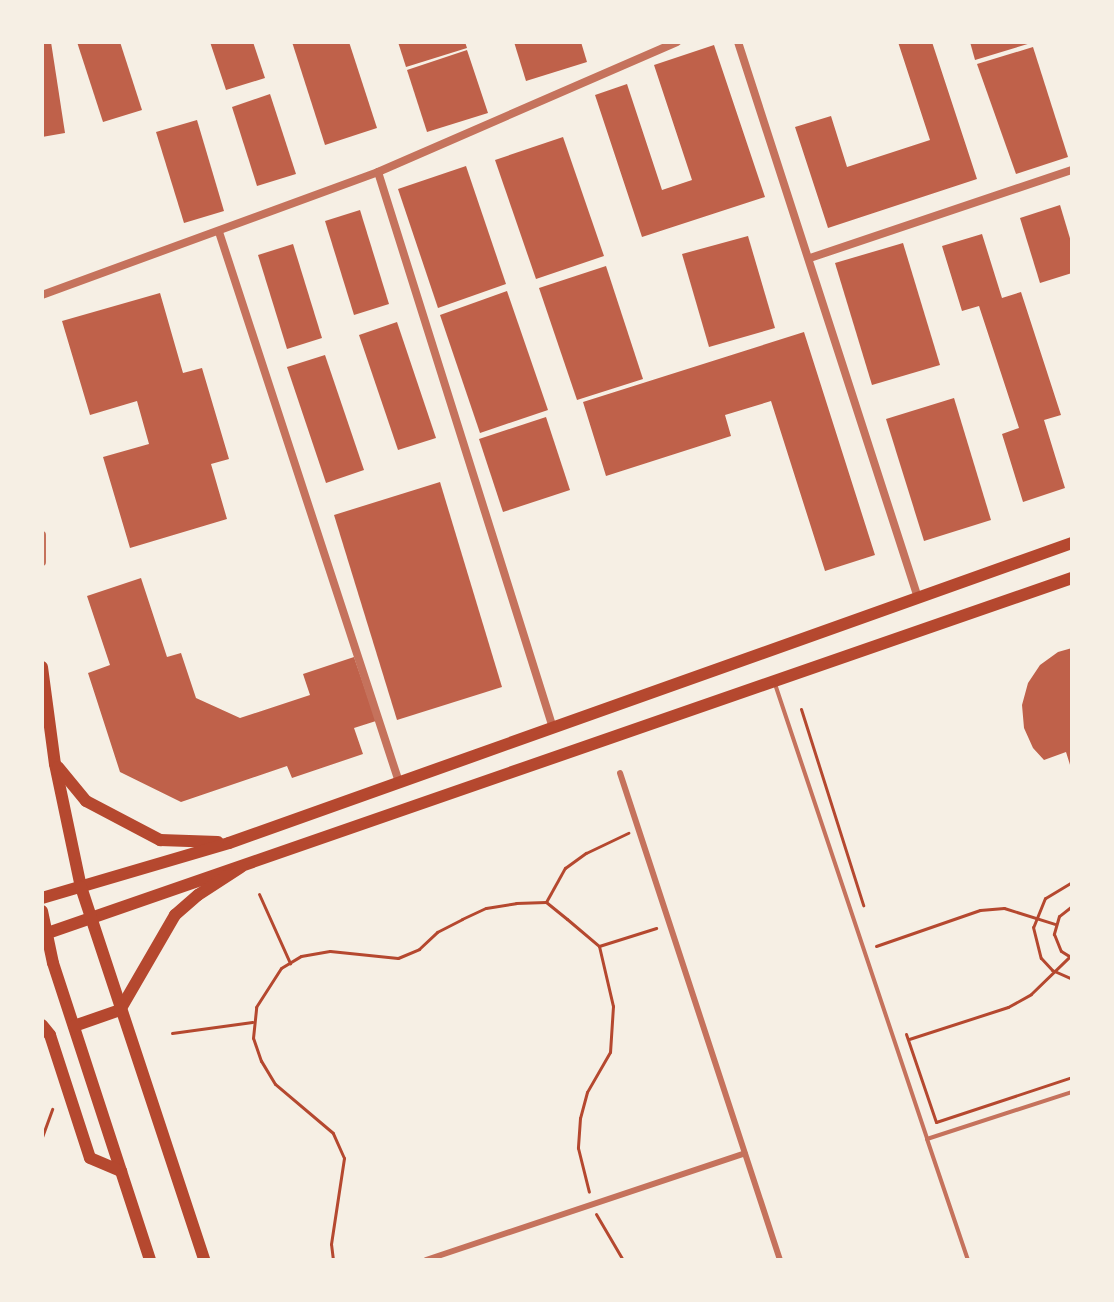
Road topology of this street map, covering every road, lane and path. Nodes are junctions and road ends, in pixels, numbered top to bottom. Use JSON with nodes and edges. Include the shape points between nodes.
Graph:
{"nodes":[{"id":1,"x":677,"y":42,"type":"edge"},
{"id":2,"x":738,"y":42,"type":"edge"},
{"id":3,"x":1072,"y":170,"type":"edge"},
{"id":4,"x":378,"y":172,"type":"junction"},
{"id":5,"x":219,"y":232,"type":"junction"},
{"id":6,"x":810,"y":258,"type":"junction"},
{"id":7,"x":42,"y":295,"type":"edge"},
{"id":8,"x":42,"y":535,"type":"edge"},
{"id":9,"x":1072,"y":543,"type":"edge"},
{"id":10,"x":42,"y":562,"type":"edge"},
{"id":11,"x":1072,"y":578,"type":"edge"},
{"id":12,"x":918,"y":598,"type":"junction"},
{"id":13,"x":42,"y":667,"type":"edge"},
{"id":14,"x":774,"y":681,"type":"junction"},
{"id":15,"x":801,"y":709,"type":"dead end"},
{"id":16,"x":553,"y":728,"type":"junction"},
{"id":17,"x":55,"y":764,"type":"junction"},
{"id":18,"x":620,"y":773,"type":"dead end"},
{"id":19,"x":399,"y":782,"type":"junction"},
{"id":20,"x":638,"y":828,"type":"junction"},
{"id":21,"x":229,"y":843,"type":"junction"},
{"id":22,"x":241,"y":867,"type":"junction"},
{"id":23,"x":1072,"y":882,"type":"edge"},
{"id":24,"x":81,"y":887,"type":"junction"},
{"id":25,"x":259,"y":894,"type":"dead end"},
{"id":26,"x":42,"y":898,"type":"edge"},
{"id":27,"x":546,"y":902,"type":"junction"},
{"id":28,"x":1072,"y":906,"type":"edge"},
{"id":29,"x":42,"y":911,"type":"edge"},
{"id":30,"x":866,"y":916,"type":"dead end"},
{"id":31,"x":1036,"y":917,"type":"junction"},
{"id":32,"x":90,"y":919,"type":"junction"},
{"id":33,"x":670,"y":923,"type":"junction"},
{"id":34,"x":1055,"y":924,"type":"junction"},
{"id":35,"x":44,"y":934,"type":"edge"},
{"id":36,"x":599,"y":946,"type":"junction"},
{"id":37,"x":1070,"y":957,"type":"edge"},
{"id":38,"x":880,"y":959,"type":"dead end"},
{"id":39,"x":290,"y":963,"type":"junction"},
{"id":40,"x":1052,"y":970,"type":"junction"},
{"id":41,"x":1072,"y":979,"type":"edge"},
{"id":42,"x":120,"y":1010,"type":"junction"},
{"id":43,"x":252,"y":1022,"type":"junction"},
{"id":44,"x":42,"y":1025,"type":"edge"},
{"id":45,"x":74,"y":1026,"type":"junction"},
{"id":46,"x":903,"y":1026,"type":"dead end"},
{"id":47,"x":172,"y":1033,"type":"dead end"},
{"id":48,"x":908,"y":1039,"type":"junction"},
{"id":49,"x":1072,"y":1077,"type":"edge"},
{"id":50,"x":1072,"y":1092,"type":"edge"},
{"id":51,"x":52,"y":1109,"type":"dead end"},
{"id":52,"x":42,"y":1137,"type":"edge"},
{"id":53,"x":927,"y":1139,"type":"junction"},
{"id":54,"x":745,"y":1153,"type":"junction"},
{"id":55,"x":121,"y":1171,"type":"junction"},
{"id":56,"x":592,"y":1205,"type":"junction"},
{"id":57,"x":150,"y":1260,"type":"edge"},
{"id":58,"x":204,"y":1260,"type":"edge"},
{"id":59,"x":333,"y":1260,"type":"edge"},
{"id":60,"x":426,"y":1260,"type":"edge"},
{"id":61,"x":623,"y":1260,"type":"edge"},
{"id":62,"x":780,"y":1260,"type":"edge"},
{"id":63,"x":968,"y":1260,"type":"edge"}],
"edges":[{"from":1,"to":4,"type":"street"},
{"from":2,"to":6,"type":"street"},
{"from":3,"to":6,"type":"street"},
{"from":4,"to":5,"type":"street"},
{"from":4,"to":16,"type":"street"},
{"from":5,"to":7,"type":"street"},
{"from":5,"to":19,"type":"street"},
{"from":6,"to":12,"type":"street"},
{"from":8,"to":10,"type":"street"},
{"from":9,"to":12,"type":"main road"},
{"from":11,"to":14,"type":"main road"},
{"from":12,"to":16,"type":"main road"},
{"from":13,"to":17,"type":"main road"},
{"from":14,"to":22,"type":"main road"},
{"from":14,"to":53,"type":"lane"},
{"from":15,"to":30,"type":"path"},
{"from":16,"to":19,"type":"main road"},
{"from":17,"to":21,"type":"main road","via":[[86,801],[160,840]]},
{"from":17,"to":24,"type":"main road"},
{"from":18,"to":20,"type":"street"},
{"from":19,"to":21,"type":"main road"},
{"from":20,"to":27,"type":"path","via":[[565,868]]},
{"from":20,"to":33,"type":"street"},
{"from":21,"to":24,"type":"main road"},
{"from":22,"to":32,"type":"main road"},
{"from":22,"to":42,"type":"main road","via":[[175,915]]},
{"from":23,"to":31,"type":"path","via":[[1045,898]]},
{"from":24,"to":26,"type":"main road"},
{"from":24,"to":32,"type":"main road"},
{"from":25,"to":39,"type":"path"},
{"from":27,"to":36,"type":"path"},
{"from":27,"to":39,"type":"path","via":[[486,908],[398,958],[330,951]]},
{"from":28,"to":34,"type":"path"},
{"from":29,"to":35,"type":"main road"},
{"from":31,"to":34,"type":"path"},
{"from":31,"to":38,"type":"path","via":[[1004,908],[980,910],[876,946]]},
{"from":31,"to":40,"type":"path","via":[[1034,943]]},
{"from":32,"to":35,"type":"main road"},
{"from":32,"to":42,"type":"main road"},
{"from":33,"to":36,"type":"path"},
{"from":33,"to":54,"type":"street"},
{"from":34,"to":37,"type":"path","via":[[1056,943]]},
{"from":35,"to":45,"type":"main road"},
{"from":36,"to":56,"type":"path","via":[[613,1031],[610,1052],[587,1092],[580,1118],[578,1148]]},
{"from":37,"to":40,"type":"path"},
{"from":39,"to":43,"type":"path","via":[[269,986]]},
{"from":40,"to":41,"type":"path"},
{"from":40,"to":48,"type":"path","via":[[1031,994],[1008,1007]]},
{"from":42,"to":45,"type":"main road"},
{"from":42,"to":58,"type":"main road"},
{"from":43,"to":47,"type":"path"},
{"from":43,"to":59,"type":"path","via":[[261,1061],[275,1084],[333,1133],[344,1158]]},
{"from":44,"to":55,"type":"main road","via":[[50,1035],[90,1158]]},
{"from":45,"to":55,"type":"main road"},
{"from":46,"to":48,"type":"path"},
{"from":48,"to":49,"type":"path","via":[[936,1122]]},
{"from":50,"to":53,"type":"lane"},
{"from":51,"to":52,"type":"path"},
{"from":53,"to":63,"type":"lane"},
{"from":54,"to":56,"type":"street"},
{"from":54,"to":62,"type":"street"},
{"from":55,"to":57,"type":"main road"},
{"from":56,"to":60,"type":"street"},
{"from":56,"to":61,"type":"path"}]}
